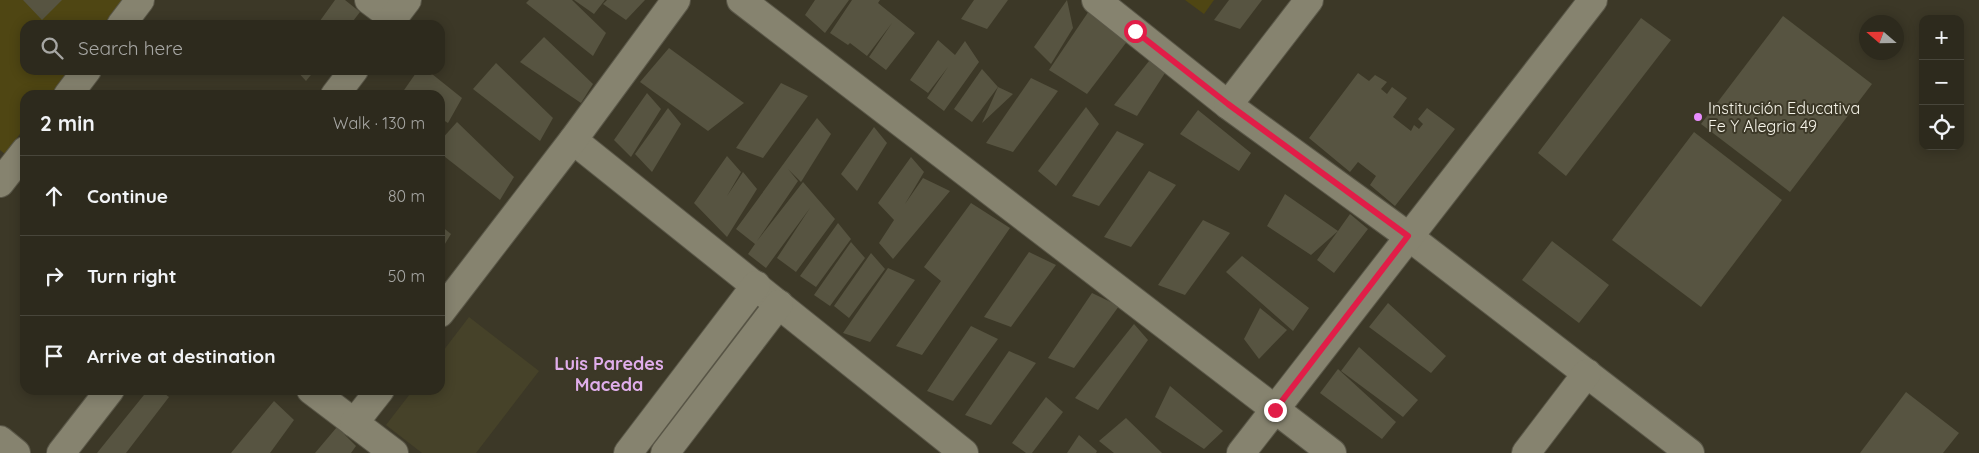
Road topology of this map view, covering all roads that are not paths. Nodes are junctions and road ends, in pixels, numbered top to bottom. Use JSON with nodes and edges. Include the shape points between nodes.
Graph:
{"nodes":[{"id":1,"x":140,"y":0,"type":"edge"},
{"id":2,"x":370,"y":0,"type":"edge"},
{"id":3,"x":676,"y":0,"type":"edge"},
{"id":4,"x":741,"y":0,"type":"edge"},
{"id":5,"x":1096,"y":0,"type":"edge"},
{"id":6,"x":1309,"y":0,"type":"edge"},
{"id":7,"x":1592,"y":0,"type":"edge"},
{"id":8,"x":396,"y":14,"type":"edge"},
{"id":9,"x":125,"y":20,"type":"edge"},
{"id":10,"x":83,"y":75,"type":"edge"},
{"id":11,"x":350,"y":75,"type":"edge"},
{"id":12,"x":72,"y":90,"type":"edge"},
{"id":13,"x":339,"y":90,"type":"edge"},
{"id":14,"x":1228,"y":104,"type":"junction"},
{"id":15,"x":573,"y":140,"type":"junction"},
{"id":16,"x":1408,"y":236,"type":"junction"},
{"id":17,"x":756,"y":285,"type":"junction"},
{"id":18,"x":779,"y":304,"type":"junction"},
{"id":19,"x":445,"y":306,"type":"edge"},
{"id":20,"x":1587,"y":373,"type":"junction"},
{"id":21,"x":106,"y":395,"type":"edge"},
{"id":22,"x":318,"y":395,"type":"edge"},
{"id":23,"x":376,"y":395,"type":"edge"},
{"id":24,"x":1275,"y":410,"type":"junction"},
{"id":25,"x":354,"y":423,"type":"junction"},
{"id":26,"x":0,"y":440,"type":"edge"},
{"id":27,"x":962,"y":452,"type":"edge"},
{"id":28,"x":16,"y":453,"type":"edge"},
{"id":29,"x":61,"y":453,"type":"edge"},
{"id":30,"x":394,"y":453,"type":"edge"},
{"id":31,"x":628,"y":453,"type":"edge"},
{"id":32,"x":665,"y":453,"type":"edge"},
{"id":33,"x":1241,"y":453,"type":"edge"},
{"id":34,"x":1332,"y":453,"type":"edge"},
{"id":35,"x":1526,"y":453,"type":"edge"},
{"id":36,"x":1690,"y":453,"type":"edge"}],
"edges":[{"from":1,"to":9,"type":"street"},
{"from":2,"to":8,"type":"street"},
{"from":3,"to":15,"type":"street"},
{"from":4,"to":24,"type":"street"},
{"from":5,"to":14,"type":"street"},
{"from":6,"to":14,"type":"street"},
{"from":7,"to":16,"type":"street"},
{"from":10,"to":12,"type":"street"},
{"from":11,"to":13,"type":"street"},
{"from":14,"to":16,"type":"street"},
{"from":15,"to":17,"type":"street"},
{"from":15,"to":19,"type":"street"},
{"from":16,"to":20,"type":"street"},
{"from":16,"to":24,"type":"street"},
{"from":17,"to":18,"type":"street"},
{"from":17,"to":31,"type":"street"},
{"from":18,"to":27,"type":"street"},
{"from":18,"to":32,"type":"street"},
{"from":20,"to":35,"type":"street"},
{"from":20,"to":36,"type":"street"},
{"from":21,"to":29,"type":"street"},
{"from":22,"to":25,"type":"street"},
{"from":23,"to":25,"type":"street"},
{"from":24,"to":33,"type":"street"},
{"from":24,"to":34,"type":"street"},
{"from":25,"to":30,"type":"street"},
{"from":26,"to":28,"type":"street"}]}
